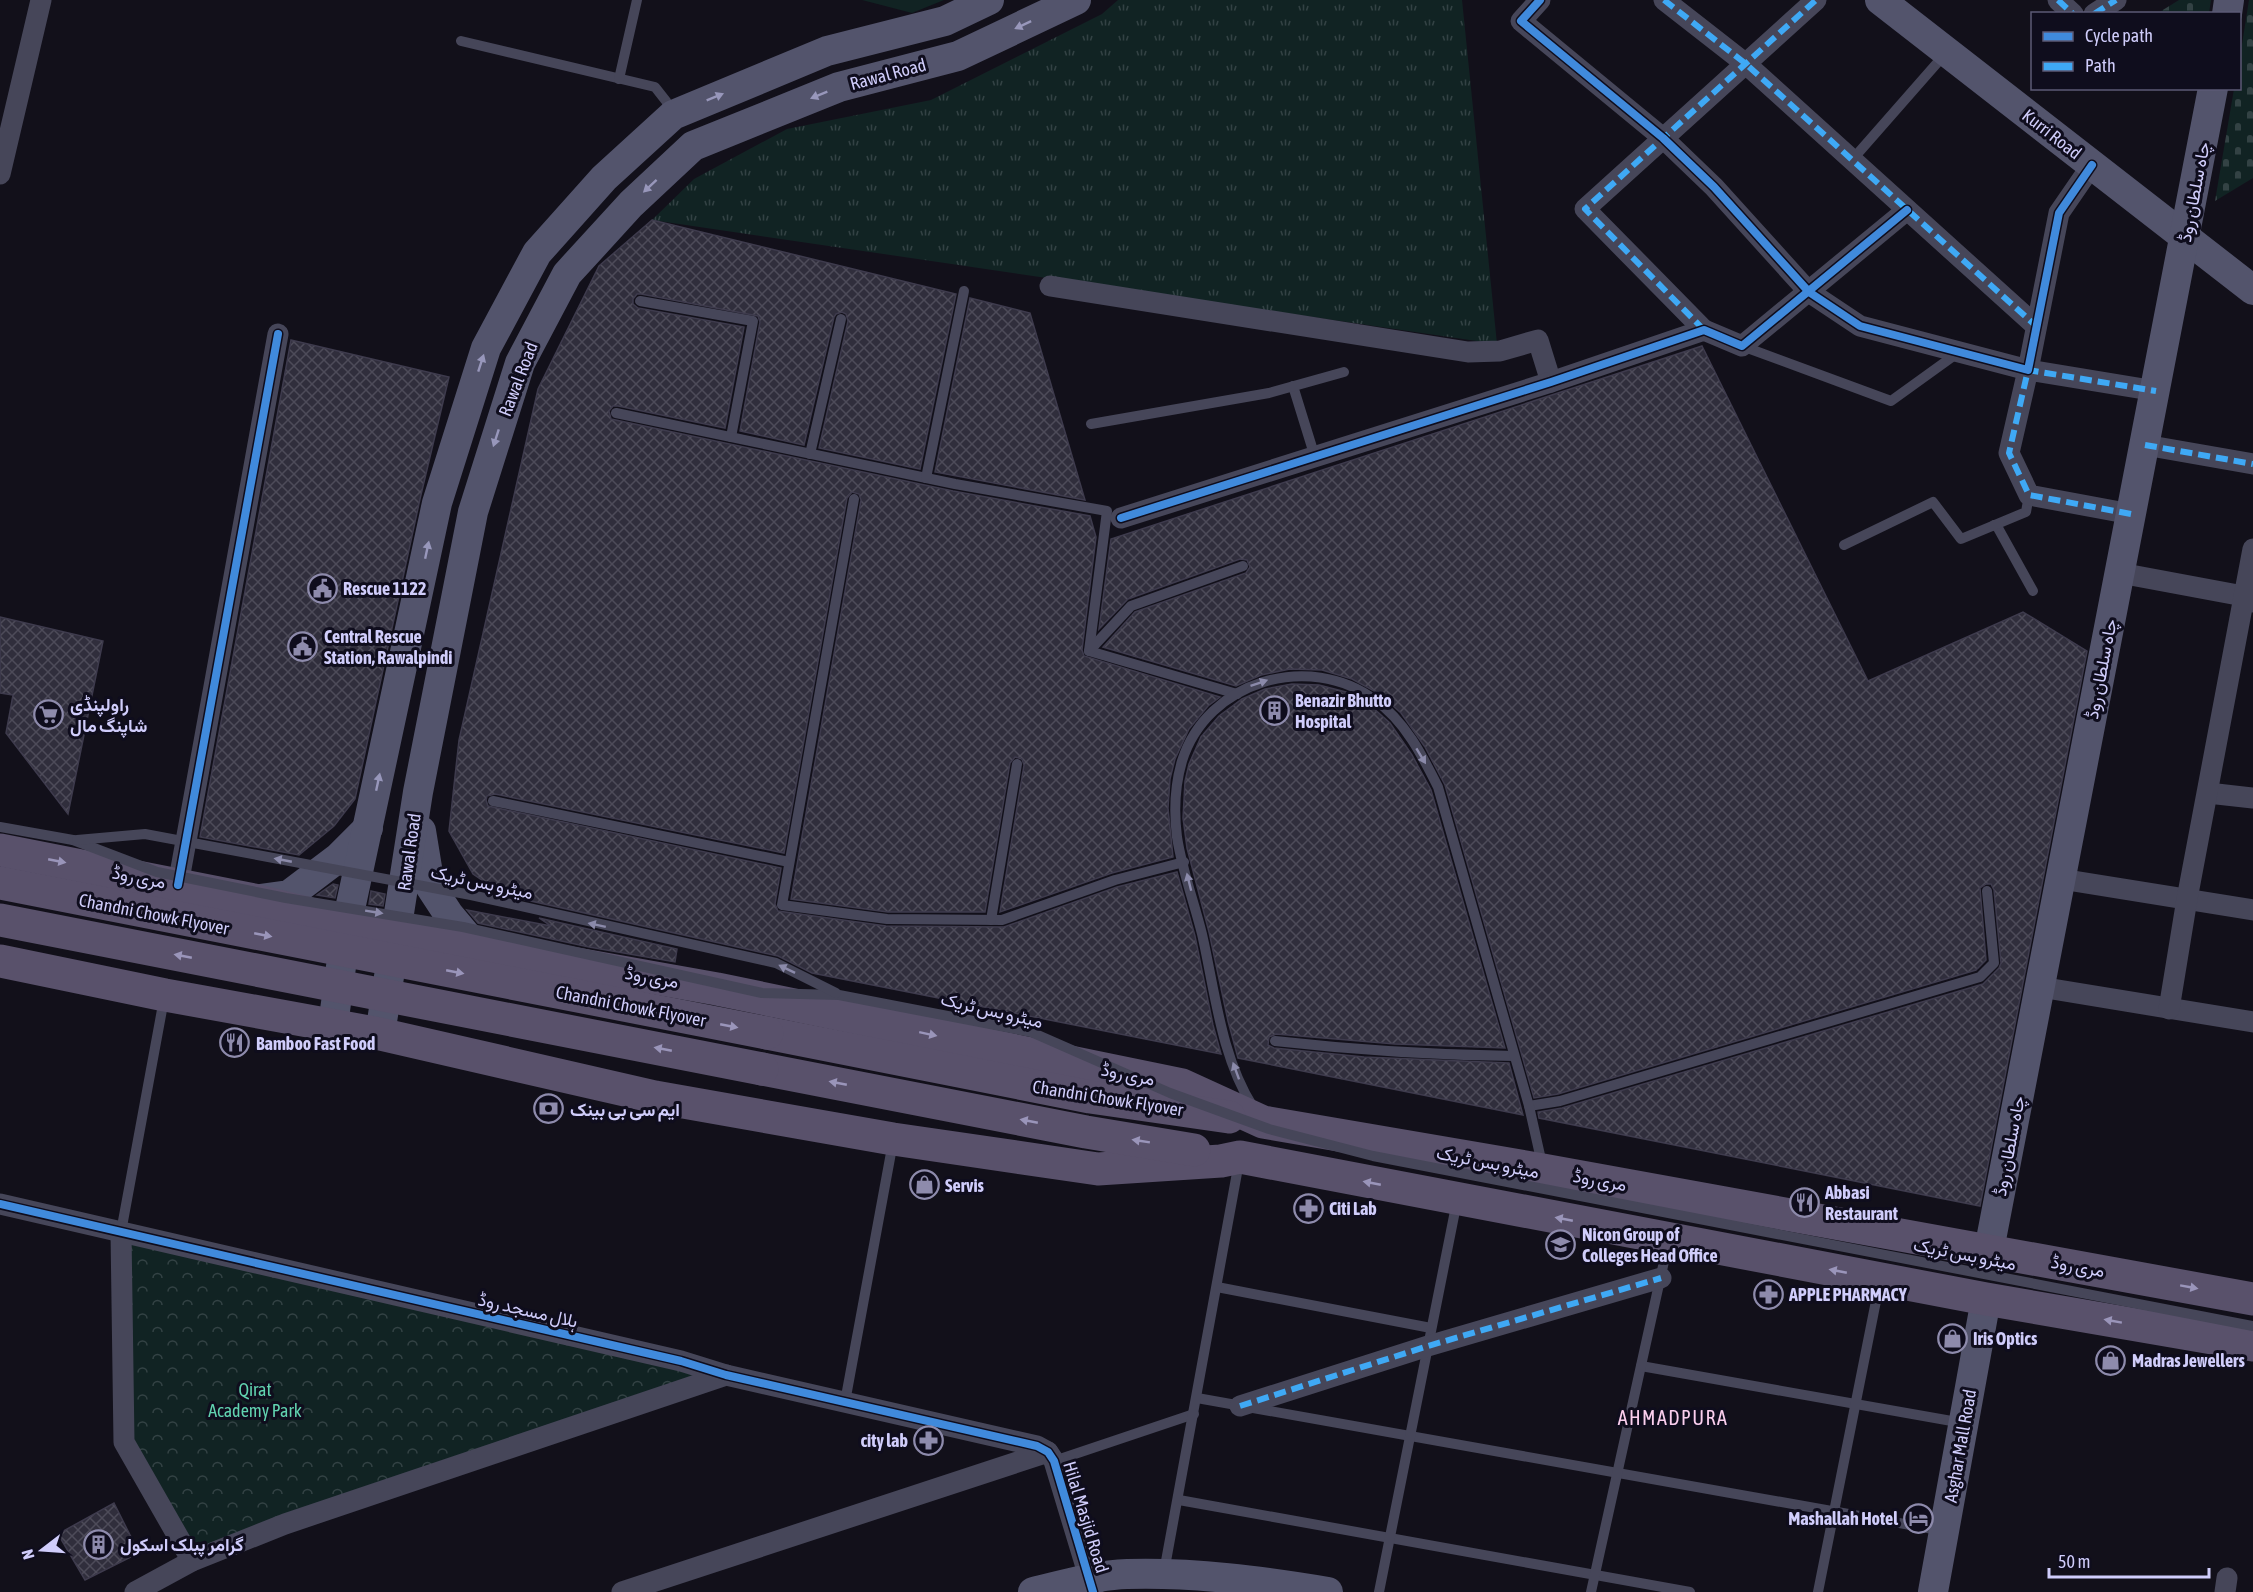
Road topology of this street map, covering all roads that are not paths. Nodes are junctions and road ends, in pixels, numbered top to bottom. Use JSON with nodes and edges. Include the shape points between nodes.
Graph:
{"nodes":[{"id":1,"x":41,"y":0,"type":"edge"},
{"id":2,"x":637,"y":0,"type":"edge"},
{"id":3,"x":989,"y":0,"type":"edge"},
{"id":4,"x":1076,"y":0,"type":"edge"},
{"id":5,"x":1540,"y":0,"type":"edge"},
{"id":6,"x":1664,"y":0,"type":"edge"},
{"id":7,"x":1816,"y":0,"type":"edge"},
{"id":8,"x":1880,"y":0,"type":"edge"},
{"id":9,"x":2058,"y":0,"type":"edge"},
{"id":10,"x":2116,"y":0,"type":"edge"},
{"id":11,"x":2071,"y":12,"type":"edge"},
{"id":12,"x":2097,"y":12,"type":"edge"},
{"id":13,"x":460,"y":41,"type":"dead end"},
{"id":14,"x":1947,"y":52,"type":"junction"},
{"id":15,"x":1746,"y":64,"type":"junction"},
{"id":16,"x":620,"y":79,"type":"junction"},
{"id":17,"x":2213,"y":90,"type":"edge"},
{"id":18,"x":673,"y":114,"type":"junction"},
{"id":19,"x":1663,"y":138,"type":"junction"},
{"id":20,"x":1852,"y":160,"type":"junction"},
{"id":21,"x":2092,"y":165,"type":"junction"},
{"id":22,"x":0,"y":174,"type":"edge"},
{"id":23,"x":1907,"y":210,"type":"junction"},
{"id":24,"x":2186,"y":237,"type":"junction"},
{"id":25,"x":1050,"y":286,"type":"dead end"},
{"id":26,"x":2253,"y":290,"type":"edge"},
{"id":27,"x":964,"y":291,"type":"dead end"},
{"id":28,"x":1809,"y":292,"type":"junction"},
{"id":29,"x":640,"y":301,"type":"dead end"},
{"id":30,"x":841,"y":319,"type":"dead end"},
{"id":31,"x":2036,"y":326,"type":"junction"},
{"id":32,"x":1704,"y":330,"type":"junction"},
{"id":33,"x":278,"y":334,"type":"dead end"},
{"id":34,"x":1742,"y":346,"type":"junction"},
{"id":35,"x":1959,"y":352,"type":"junction"},
{"id":36,"x":2028,"y":370,"type":"junction"},
{"id":37,"x":1344,"y":372,"type":"dead end"},
{"id":38,"x":1551,"y":382,"type":"junction"},
{"id":39,"x":1293,"y":386,"type":"junction"},
{"id":40,"x":2156,"y":391,"type":"junction"},
{"id":41,"x":616,"y":413,"type":"dead end"},
{"id":42,"x":1091,"y":424,"type":"dead end"},
{"id":43,"x":731,"y":437,"type":"junction"},
{"id":44,"x":2145,"y":446,"type":"junction"},
{"id":45,"x":810,"y":454,"type":"junction"},
{"id":46,"x":1315,"y":457,"type":"junction"},
{"id":47,"x":2253,"y":464,"type":"edge"},
{"id":48,"x":926,"y":478,"type":"junction"},
{"id":49,"x":2029,"y":495,"type":"junction"},
{"id":50,"x":854,"y":499,"type":"dead end"},
{"id":51,"x":2132,"y":514,"type":"junction"},
{"id":52,"x":1121,"y":518,"type":"dead end"},
{"id":53,"x":1994,"y":525,"type":"junction"},
{"id":54,"x":1844,"y":545,"type":"dead end"},
{"id":55,"x":2253,"y":549,"type":"edge"},
{"id":56,"x":1243,"y":566,"type":"dead end"},
{"id":57,"x":2120,"y":573,"type":"junction"},
{"id":58,"x":2033,"y":591,"type":"dead end"},
{"id":59,"x":2249,"y":600,"type":"edge"},
{"id":60,"x":1089,"y":651,"type":"junction"},
{"id":61,"x":1237,"y":694,"type":"junction"},
{"id":62,"x":1017,"y":764,"type":"dead end"},
{"id":63,"x":418,"y":792,"type":"junction"},
{"id":64,"x":2208,"y":793,"type":"junction"},
{"id":65,"x":2253,"y":798,"type":"edge"},
{"id":66,"x":493,"y":801,"type":"dead end"},
{"id":67,"x":0,"y":827,"type":"edge"},
{"id":68,"x":368,"y":828,"type":"junction"},
{"id":69,"x":73,"y":840,"type":"junction"},
{"id":70,"x":0,"y":850,"type":"edge"},
{"id":71,"x":789,"y":862,"type":"junction"},
{"id":72,"x":1184,"y":862,"type":"junction"},
{"id":73,"x":2061,"y":879,"type":"junction"},
{"id":74,"x":0,"y":883,"type":"edge"},
{"id":75,"x":178,"y":885,"type":"junction"},
{"id":76,"x":1987,"y":891,"type":"dead end"},
{"id":77,"x":2187,"y":899,"type":"junction"},
{"id":78,"x":254,"y":900,"type":"junction"},
{"id":79,"x":2253,"y":910,"type":"edge"},
{"id":80,"x":0,"y":920,"type":"edge"},
{"id":81,"x":991,"y":920,"type":"junction"},
{"id":82,"x":348,"y":923,"type":"junction"},
{"id":83,"x":397,"y":932,"type":"junction"},
{"id":84,"x":475,"y":946,"type":"junction"},
{"id":85,"x":0,"y":961,"type":"edge"},
{"id":86,"x":2040,"y":987,"type":"junction"},
{"id":87,"x":165,"y":995,"type":"junction"},
{"id":88,"x":839,"y":995,"type":"junction"},
{"id":89,"x":2169,"y":1008,"type":"junction"},
{"id":90,"x":2253,"y":1022,"type":"edge"},
{"id":91,"x":333,"y":1025,"type":"junction"},
{"id":92,"x":380,"y":1034,"type":"junction"},
{"id":93,"x":1275,"y":1041,"type":"dead end"},
{"id":94,"x":1514,"y":1056,"type":"junction"},
{"id":95,"x":1529,"y":1106,"type":"junction"},
{"id":96,"x":1263,"y":1122,"type":"junction"},
{"id":97,"x":893,"y":1139,"type":"junction"},
{"id":98,"x":1240,"y":1158,"type":"junction"},
{"id":99,"x":1543,"y":1170,"type":"junction"},
{"id":100,"x":0,"y":1204,"type":"edge"},
{"id":101,"x":1455,"y":1211,"type":"dead end"},
{"id":102,"x":122,"y":1232,"type":"junction"},
{"id":103,"x":1989,"y":1250,"type":"junction"},
{"id":104,"x":1663,"y":1268,"type":"joint"},
{"id":105,"x":1217,"y":1287,"type":"junction"},
{"id":106,"x":1877,"y":1296,"type":"dead end"},
{"id":107,"x":1986,"y":1299,"type":"junction"},
{"id":108,"x":2253,"y":1299,"type":"edge"},
{"id":109,"x":2253,"y":1326,"type":"edge"},
{"id":110,"x":1430,"y":1337,"type":"junction"},
{"id":111,"x":2253,"y":1345,"type":"edge"},
{"id":112,"x":1641,"y":1366,"type":"junction"},
{"id":113,"x":726,"y":1375,"type":"junction"},
{"id":114,"x":1197,"y":1398,"type":"junction"},
{"id":115,"x":845,"y":1402,"type":"junction"},
{"id":116,"x":1856,"y":1404,"type":"junction"},
{"id":117,"x":1240,"y":1406,"type":"junction"},
{"id":118,"x":1194,"y":1414,"type":"junction"},
{"id":119,"x":1964,"y":1424,"type":"junction"},
{"id":120,"x":1410,"y":1436,"type":"junction"},
{"id":121,"x":1051,"y":1456,"type":"junction"},
{"id":122,"x":1617,"y":1473,"type":"junction"},
{"id":123,"x":1179,"y":1500,"type":"junction"},
{"id":124,"x":1834,"y":1512,"type":"junction"},
{"id":125,"x":1944,"y":1531,"type":"junction"},
{"id":126,"x":1390,"y":1538,"type":"junction"},
{"id":127,"x":192,"y":1561,"type":"junction"},
{"id":128,"x":1163,"y":1575,"type":"junction"},
{"id":129,"x":1595,"y":1575,"type":"junction"},
{"id":130,"x":1091,"y":1586,"type":"edge"},
{"id":131,"x":1256,"y":1586,"type":"edge"},
{"id":132,"x":135,"y":1592,"type":"edge"},
{"id":133,"x":621,"y":1592,"type":"edge"},
{"id":134,"x":1033,"y":1592,"type":"edge"},
{"id":135,"x":1328,"y":1592,"type":"edge"},
{"id":136,"x":1379,"y":1592,"type":"edge"},
{"id":137,"x":1591,"y":1592,"type":"edge"},
{"id":138,"x":1690,"y":1592,"type":"edge"},
{"id":139,"x":1818,"y":1592,"type":"edge"},
{"id":140,"x":1933,"y":1592,"type":"edge"}],
"edges":[{"from":1,"to":22,"type":"street"},
{"from":2,"to":16,"type":"lane"},
{"from":18,"to":3,"type":"main road","name":"Rawal Road","one_way":true,"via":[[827,51],[945,21]]},
{"from":4,"to":63,"type":"main road","name":"Rawal Road","one_way":true,"via":[[958,56],[838,87],[693,146],[631,204],[567,274],[520,363],[473,512]]},
{"from":5,"to":19,"type":"street","via":[[1521,21]]},
{"from":6,"to":15,"type":"street"},
{"from":7,"to":15,"type":"street"},
{"from":8,"to":14,"type":"main road","name":"Kurri Road"},
{"from":9,"to":11,"type":"street"},
{"from":10,"to":12,"type":"street"},
{"from":13,"to":16,"type":"lane"},
{"from":14,"to":20,"type":"lane"},
{"from":14,"to":21,"type":"main road","name":"Kurri Road"},
{"from":15,"to":19,"type":"street"},
{"from":15,"to":20,"type":"street"},
{"from":16,"to":18,"type":"lane","via":[[655,87]]},
{"from":17,"to":24,"type":"main road","name":"چاہ سلطان روڈ"},
{"from":68,"to":18,"type":"main road","name":"Rawal Road","one_way":true,"via":[[437,503],[486,348],[537,253],[604,178]]},
{"from":19,"to":28,"type":"street","via":[[1714,187]]},
{"from":19,"to":32,"type":"street","via":[[1585,209]]},
{"from":20,"to":23,"type":"street"},
{"from":21,"to":24,"type":"main road","name":"Kurri Road"},
{"from":21,"to":31,"type":"street","via":[[2059,213]]},
{"from":23,"to":28,"type":"street"},
{"from":23,"to":31,"type":"street"},
{"from":24,"to":26,"type":"main road","name":"Kurri Road"},
{"from":24,"to":40,"type":"main road","name":"چاہ سلطان روڈ"},
{"from":25,"to":38,"type":"street","via":[[1468,352],[1500,351],[1538,340]]},
{"from":27,"to":48,"type":"lane"},
{"from":28,"to":34,"type":"street"},
{"from":28,"to":35,"type":"street","via":[[1860,326]]},
{"from":29,"to":43,"type":"lane","via":[[753,321]]},
{"from":30,"to":45,"type":"lane"},
{"from":31,"to":36,"type":"street"},
{"from":32,"to":34,"type":"street"},
{"from":32,"to":38,"type":"street"},
{"from":33,"to":75,"type":"street"},
{"from":34,"to":35,"type":"lane","via":[[1891,401]]},
{"from":35,"to":36,"type":"street"},
{"from":36,"to":40,"type":"street"},
{"from":36,"to":49,"type":"street","via":[[2009,453]]},
{"from":37,"to":39,"type":"lane"},
{"from":38,"to":46,"type":"street"},
{"from":39,"to":42,"type":"lane"},
{"from":39,"to":46,"type":"lane"},
{"from":40,"to":44,"type":"main road","name":"چاہ سلطان روڈ"},
{"from":41,"to":43,"type":"lane"},
{"from":43,"to":45,"type":"lane"},
{"from":44,"to":47,"type":"street"},
{"from":44,"to":51,"type":"main road","name":"چاہ سلطان روڈ"},
{"from":45,"to":48,"type":"lane"},
{"from":46,"to":52,"type":"street"},
{"from":48,"to":60,"type":"lane","via":[[1107,511]]},
{"from":49,"to":51,"type":"street"},
{"from":49,"to":53,"type":"lane","via":[[2026,512]]},
{"from":50,"to":71,"type":"lane"},
{"from":51,"to":57,"type":"main road","name":"چاہ سلطان روڈ"},
{"from":53,"to":54,"type":"lane","via":[[1961,539],[1934,502]]},
{"from":53,"to":58,"type":"lane"},
{"from":55,"to":59,"type":"street"},
{"from":56,"to":60,"type":"lane","via":[[1131,606]]},
{"from":57,"to":59,"type":"street"},
{"from":57,"to":73,"type":"main road","name":"چاہ سلطان روڈ"},
{"from":59,"to":64,"type":"street"},
{"from":60,"to":61,"type":"lane"},
{"from":61,"to":72,"type":"lane","via":[[1198,728],[1182,759],[1176,815]]},
{"from":61,"to":94,"type":"lane","one_way":true,"via":[[1276,677],[1317,676],[1358,689],[1375,699],[1398,722],[1425,761],[1437,788]]},
{"from":62,"to":81,"type":"lane"},
{"from":63,"to":83,"type":"main road","name":"Rawal Road"},
{"from":63,"to":84,"type":"main road","via":[[430,886]]},
{"from":64,"to":65,"type":"street"},
{"from":64,"to":77,"type":"street"},
{"from":66,"to":71,"type":"lane"},
{"from":67,"to":69,"type":"lane","name":"میٹرو بس ٹریک"},
{"from":68,"to":78,"type":"main road","via":[[338,858],[289,895]]},
{"from":68,"to":82,"type":"main road","name":"Rawal Road"},
{"from":69,"to":88,"type":"lane","name":"میٹرو بس ٹریک","one_way":true,"bridge":true,"via":[[157,872],[463,927],[762,993]]},
{"from":88,"to":69,"type":"lane","name":"میٹرو بس ٹریک","one_way":true,"bridge":true,"via":[[776,963],[471,895],[145,834]]},
{"from":70,"to":75,"type":"main road","name":"مری روڈ","one_way":true},
{"from":71,"to":81,"type":"lane","via":[[782,905],[887,919]]},
{"from":72,"to":81,"type":"lane","via":[[1115,880],[1002,920]]},
{"from":96,"to":72,"type":"lane","one_way":true,"via":[[1244,1092],[1232,1058]]},
{"from":73,"to":77,"type":"street"},
{"from":73,"to":86,"type":"main road","name":"چاہ سلطان روڈ"},
{"from":74,"to":96,"type":"main road","name":"Chandni Chowk Flyover","one_way":true,"bridge":true,"via":[[1090,1097]]},
{"from":75,"to":78,"type":"main road","name":"مری روڈ"},
{"from":76,"to":95,"type":"lane","via":[[1994,963],[1980,977],[1560,1101]]},
{"from":77,"to":79,"type":"street"},
{"from":77,"to":89,"type":"street"},
{"from":78,"to":82,"type":"main road","name":"مری روڈ"},
{"from":98,"to":80,"type":"main road","name":"Chandni Chowk Flyover","one_way":true,"bridge":true,"via":[[1086,1132]]},
{"from":82,"to":83,"type":"main road","name":"مری روڈ"},
{"from":82,"to":91,"type":"main road","name":"Rawal Road"},
{"from":83,"to":84,"type":"main road","name":"مری روڈ"},
{"from":83,"to":92,"type":"main road","name":"Rawal Road"},
{"from":84,"to":96,"type":"main road","name":"مری روڈ","one_way":true,"via":[[717,989],[1182,1085]]},
{"from":85,"to":87,"type":"main road"},
{"from":86,"to":89,"type":"street"},
{"from":86,"to":103,"type":"main road","name":"چاہ سلطان روڈ"},
{"from":87,"to":91,"type":"main road"},
{"from":87,"to":102,"type":"lane"},
{"from":88,"to":109,"type":"lane","name":"میٹرو بس ٹریک","bridge":true,"via":[[1031,1032],[1170,1093],[1269,1129],[1373,1156]]},
{"from":89,"to":90,"type":"street"},
{"from":91,"to":92,"type":"main road"},
{"from":92,"to":97,"type":"main road","via":[[655,1097]]},
{"from":93,"to":94,"type":"lane","via":[[1437,1055]]},
{"from":94,"to":95,"type":"lane"},
{"from":95,"to":99,"type":"lane"},
{"from":96,"to":99,"type":"main road","name":"مری روڈ"},
{"from":97,"to":98,"type":"main road","via":[[1098,1169]]},
{"from":97,"to":115,"type":"lane"},
{"from":98,"to":105,"type":"lane"},
{"from":107,"to":98,"type":"main road","one_way":true},
{"from":99,"to":103,"type":"main road","name":"مری روڈ"},
{"from":100,"to":102,"type":"street","name":"ہلال مسجد روڈ"},
{"from":101,"to":110,"type":"lane"},
{"from":102,"to":113,"type":"street","name":"ہلال مسجد روڈ","via":[[681,1361]]},
{"from":102,"to":127,"type":"street","via":[[124,1442]]},
{"from":103,"to":108,"type":"main road","name":"مری روڈ","one_way":true},
{"from":104,"to":110,"type":"street"},
{"from":104,"to":112,"type":"lane"},
{"from":105,"to":110,"type":"lane"},
{"from":105,"to":114,"type":"lane"},
{"from":106,"to":116,"type":"lane"},
{"from":111,"to":107,"type":"main road","one_way":true},
{"from":107,"to":119,"type":"main road","name":"Asghar Mall Road"},
{"from":110,"to":117,"type":"street"},
{"from":110,"to":120,"type":"lane"},
{"from":112,"to":116,"type":"lane"},
{"from":112,"to":122,"type":"lane"},
{"from":113,"to":115,"type":"street","name":"ہلال مسجد روڈ"},
{"from":113,"to":127,"type":"street","via":[[285,1524]]},
{"from":114,"to":117,"type":"lane"},
{"from":114,"to":118,"type":"lane"},
{"from":115,"to":121,"type":"street","name":"ہلال مسجد روڈ","via":[[1037,1446]]},
{"from":116,"to":119,"type":"lane"},
{"from":116,"to":124,"type":"lane"},
{"from":117,"to":120,"type":"lane"},
{"from":118,"to":121,"type":"lane"},
{"from":118,"to":123,"type":"lane"},
{"from":119,"to":125,"type":"main road","name":"Asghar Mall Road"},
{"from":120,"to":122,"type":"lane"},
{"from":120,"to":126,"type":"lane"},
{"from":121,"to":130,"type":"street","name":"Hilal Masjid Road"},
{"from":121,"to":133,"type":"street"},
{"from":122,"to":124,"type":"lane"},
{"from":122,"to":129,"type":"lane"},
{"from":123,"to":126,"type":"lane"},
{"from":123,"to":128,"type":"lane"},
{"from":124,"to":125,"type":"lane"},
{"from":124,"to":139,"type":"lane"},
{"from":125,"to":140,"type":"main road","name":"Asghar Mall Road"},
{"from":126,"to":129,"type":"lane"},
{"from":126,"to":136,"type":"lane"},
{"from":127,"to":132,"type":"street"},
{"from":128,"to":130,"type":"main road","via":[[1126,1574]]},
{"from":128,"to":131,"type":"main road"},
{"from":129,"to":137,"type":"lane"},
{"from":129,"to":138,"type":"lane"},
{"from":130,"to":134,"type":"main road"},
{"from":131,"to":135,"type":"main road"}]}
